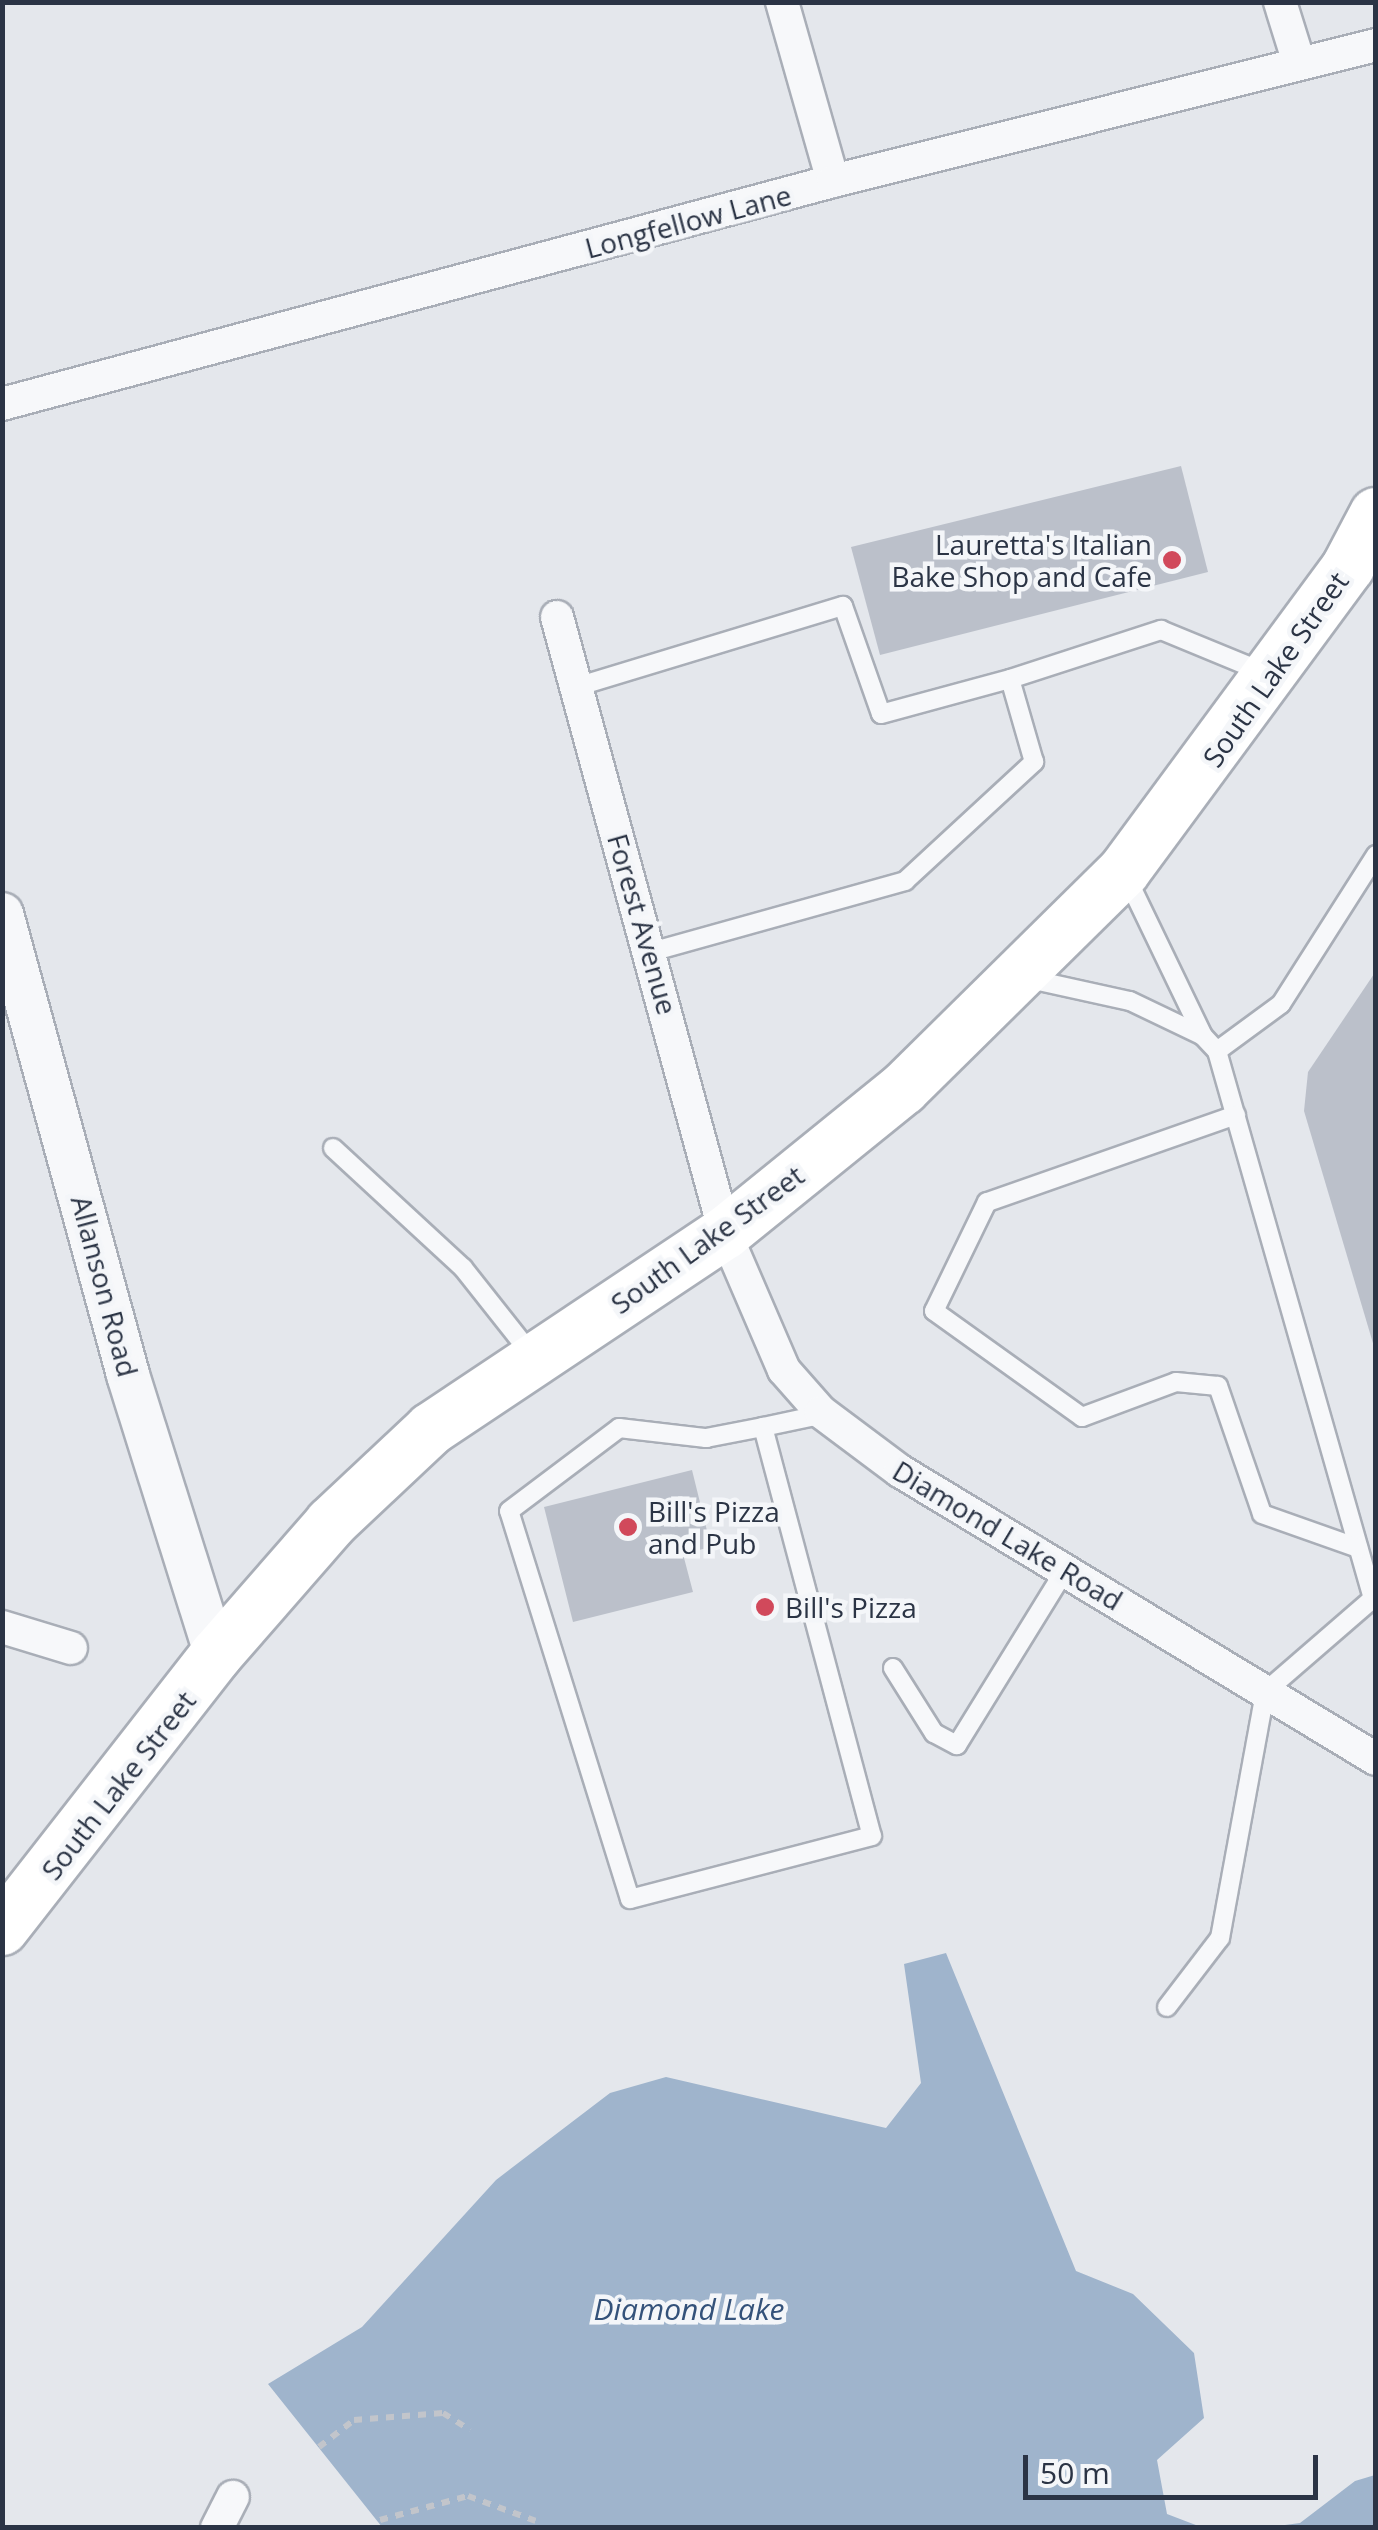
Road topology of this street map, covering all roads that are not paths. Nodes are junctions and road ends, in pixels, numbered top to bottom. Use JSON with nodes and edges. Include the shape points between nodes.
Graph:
{"nodes":[{"id":1,"x":782,"y":2,"type":"edge"},
{"id":2,"x":1280,"y":2,"type":"edge"},
{"id":3,"x":1376,"y":45,"type":"edge"},
{"id":4,"x":1300,"y":63,"type":"junction"},
{"id":5,"x":833,"y":181,"type":"junction"},
{"id":6,"x":2,"y":404,"type":"edge"},
{"id":7,"x":1376,"y":514,"type":"edge"},
{"id":8,"x":557,"y":617,"type":"dead end"},
{"id":9,"x":1271,"y":675,"type":"junction"},
{"id":10,"x":1010,"y":680,"type":"junction"},
{"id":11,"x":576,"y":687,"type":"junction"},
{"id":12,"x":1376,"y":855,"type":"edge"},
{"id":13,"x":1124,"y":871,"type":"junction"},
{"id":14,"x":2,"y":914,"type":"edge"},
{"id":15,"x":651,"y":952,"type":"junction"},
{"id":16,"x":1020,"y":977,"type":"junction"},
{"id":17,"x":1203,"y":1036,"type":"junction"},
{"id":18,"x":1217,"y":1051,"type":"junction"},
{"id":19,"x":1236,"y":1116,"type":"junction"},
{"id":20,"x":333,"y":1148,"type":"dead end"},
{"id":21,"x":724,"y":1233,"type":"junction"},
{"id":22,"x":535,"y":1359,"type":"junction"},
{"id":23,"x":824,"y":1414,"type":"junction"},
{"id":24,"x":763,"y":1426,"type":"junction"},
{"id":25,"x":1358,"y":1548,"type":"junction"},
{"id":26,"x":1065,"y":1570,"type":"junction"},
{"id":27,"x":1374,"y":1596,"type":"edge"},
{"id":28,"x":2,"y":1627,"type":"edge"},
{"id":29,"x":71,"y":1648,"type":"dead end"},
{"id":30,"x":216,"y":1655,"type":"junction"},
{"id":31,"x":893,"y":1668,"type":"dead end"},
{"id":32,"x":1265,"y":1692,"type":"junction"},
{"id":33,"x":1376,"y":1759,"type":"edge"},
{"id":34,"x":2,"y":1929,"type":"edge"},
{"id":35,"x":1167,"y":2007,"type":"dead end"},
{"id":36,"x":233,"y":2497,"type":"dead end"},
{"id":37,"x":217,"y":2528,"type":"edge"}],
"edges":[{"from":1,"to":5,"type":"street"},
{"from":2,"to":4,"type":"street"},
{"from":3,"to":4,"type":"street","name":"Longfellow Lane"},
{"from":4,"to":5,"type":"street","name":"Longfellow Lane"},
{"from":5,"to":6,"type":"street","name":"Longfellow Lane"},
{"from":7,"to":9,"type":"main road","name":"South Lake Street","via":[[1348,567]]},
{"from":8,"to":11,"type":"street","name":"Forest Avenue"},
{"from":9,"to":10,"type":"lane","via":[[1161,630]]},
{"from":9,"to":13,"type":"main road","name":"South Lake Street"},
{"from":10,"to":11,"type":"lane","via":[[881,714],[843,606]]},
{"from":10,"to":15,"type":"lane","via":[[1034,762],[906,880]]},
{"from":11,"to":15,"type":"street","name":"Forest Avenue"},
{"from":12,"to":18,"type":"lane","via":[[1280,1004]]},
{"from":13,"to":16,"type":"main road","name":"South Lake Street"},
{"from":13,"to":17,"type":"lane"},
{"from":14,"to":30,"type":"street","name":"Allanson Road","via":[[128,1376]]},
{"from":15,"to":21,"type":"street","name":"Forest Avenue"},
{"from":16,"to":17,"type":"lane","via":[[1130,1001]]},
{"from":16,"to":21,"type":"main road","name":"South Lake Street","via":[[904,1089]]},
{"from":17,"to":18,"type":"lane"},
{"from":18,"to":19,"type":"lane"},
{"from":19,"to":25,"type":"lane"},
{"from":19,"to":25,"type":"lane","via":[[988,1202],[934,1311],[1082,1417],[1176,1382],[1218,1386],[1262,1514]]},
{"from":20,"to":22,"type":"lane","via":[[463,1268]]},
{"from":21,"to":22,"type":"main road","name":"South Lake Street"},
{"from":21,"to":23,"type":"street","name":"Diamond Lake Road","via":[[784,1370]]},
{"from":22,"to":30,"type":"main road","name":"South Lake Street","via":[[431,1428],[331,1523]]},
{"from":23,"to":24,"type":"lane"},
{"from":23,"to":26,"type":"street","name":"Diamond Lake Road","via":[[900,1471]]},
{"from":24,"to":24,"type":"lane","via":[[706,1438],[619,1428],[510,1511],[630,1899],[872,1836]]},
{"from":25,"to":27,"type":"lane"},
{"from":26,"to":31,"type":"lane","via":[[957,1746],[934,1734]]},
{"from":26,"to":32,"type":"street","name":"Diamond Lake Road"},
{"from":27,"to":32,"type":"lane"},
{"from":28,"to":29,"type":"street"},
{"from":30,"to":34,"type":"main road","name":"South Lake Street"},
{"from":32,"to":33,"type":"street","name":"Diamond Lake Road"},
{"from":32,"to":35,"type":"lane","via":[[1220,1938]]},
{"from":36,"to":37,"type":"street"}]}
